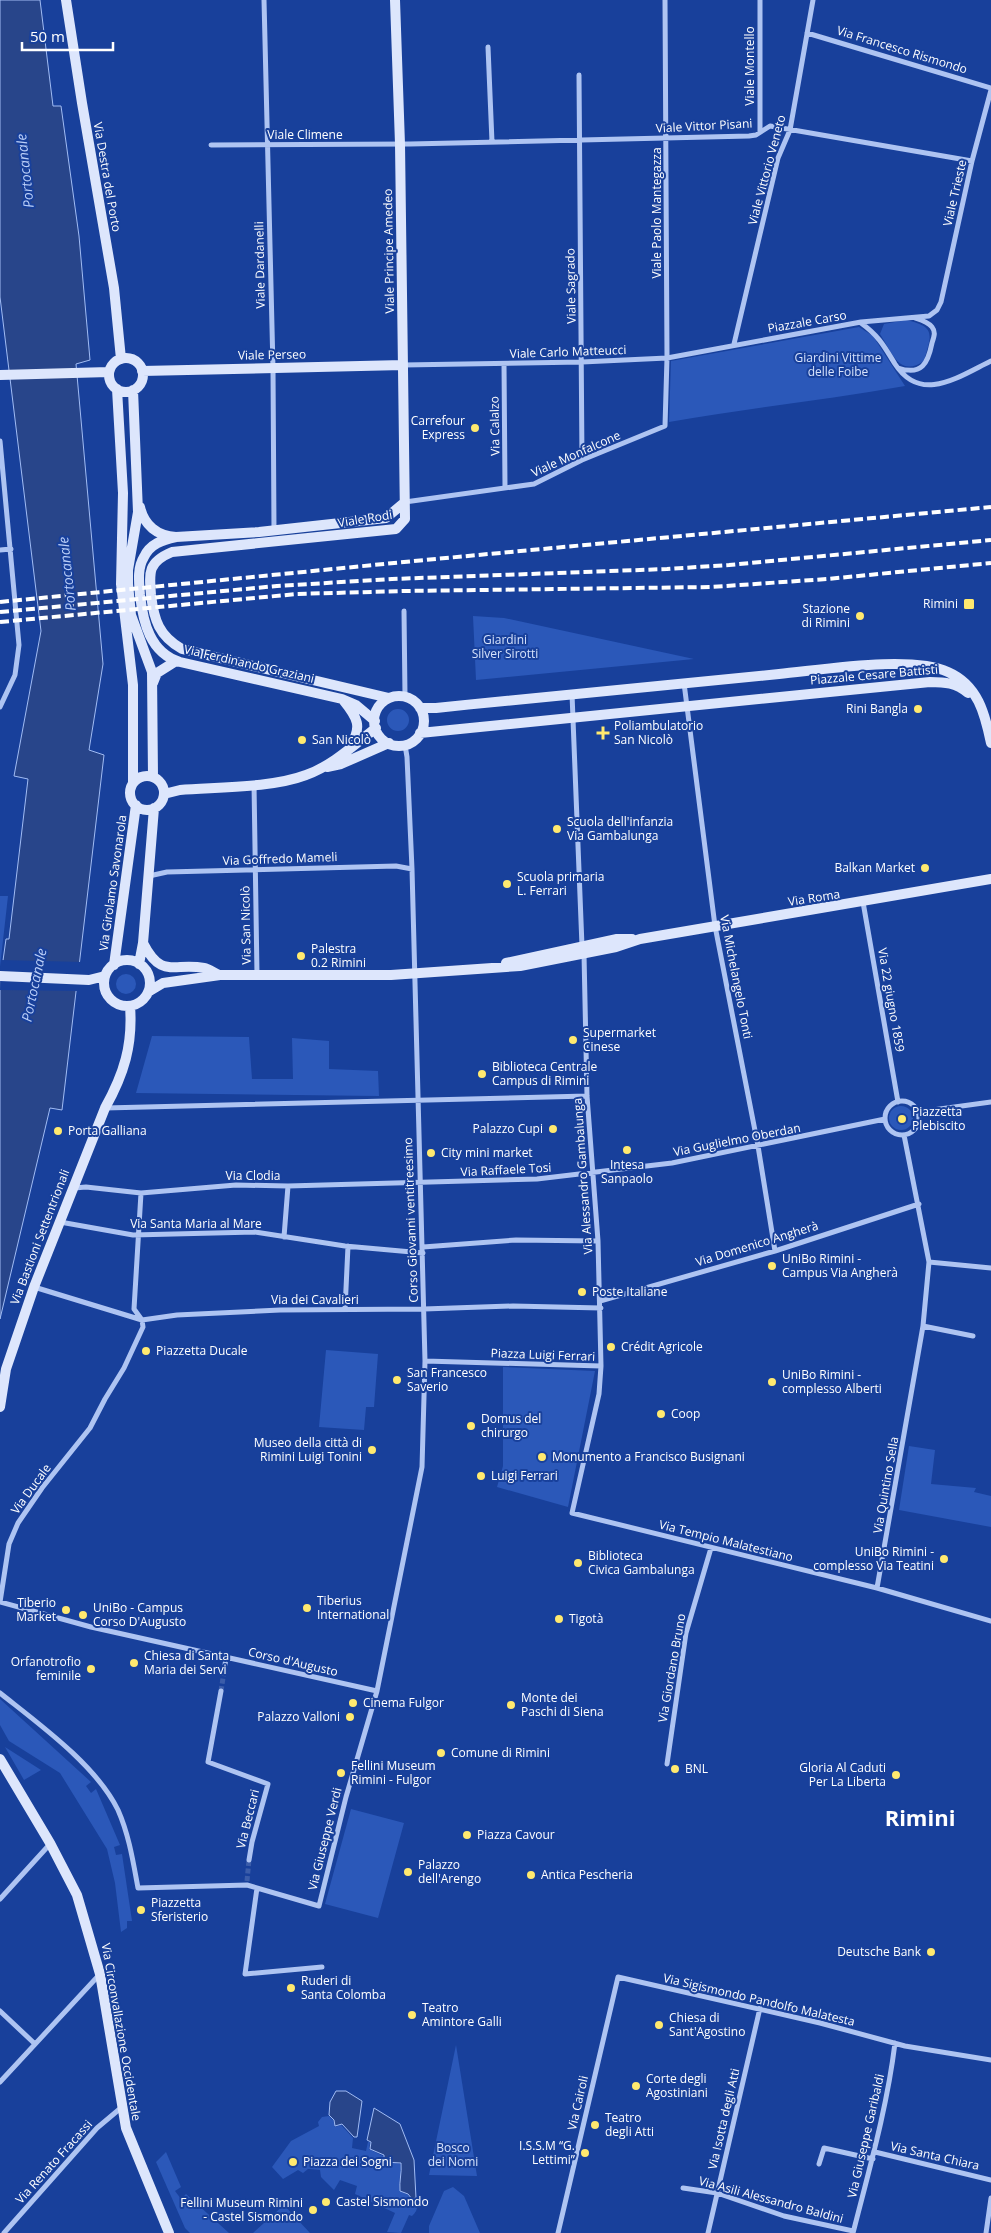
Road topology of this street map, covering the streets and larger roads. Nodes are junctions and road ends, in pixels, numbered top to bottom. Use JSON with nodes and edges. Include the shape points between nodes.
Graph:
{"nodes":[{"id":1,"x":66,"y":0,"type":"edge"},
{"id":2,"x":264,"y":0,"type":"edge"},
{"id":3,"x":395,"y":0,"type":"edge"},
{"id":4,"x":665,"y":0,"type":"edge"},
{"id":5,"x":760,"y":0,"type":"edge"},
{"id":6,"x":813,"y":0,"type":"edge"},
{"id":7,"x":806,"y":32,"type":"junction"},
{"id":8,"x":488,"y":47,"type":"dead end"},
{"id":9,"x":579,"y":75,"type":"dead end"},
{"id":10,"x":991,"y":89,"type":"edge"},
{"id":11,"x":790,"y":130,"type":"junction"},
{"id":12,"x":760,"y":132,"type":"junction"},
{"id":13,"x":666,"y":138,"type":"junction"},
{"id":14,"x":579,"y":141,"type":"junction"},
{"id":15,"x":492,"y":142,"type":"junction"},
{"id":16,"x":400,"y":144,"type":"junction"},
{"id":17,"x":211,"y":145,"type":"dead end"},
{"id":18,"x":267,"y":145,"type":"junction"},
{"id":19,"x":972,"y":161,"type":"junction"},
{"id":20,"x":941,"y":302,"type":"joint"},
{"id":21,"x":910,"y":316,"type":"junction"},
{"id":22,"x":883,"y":320,"type":"junction"},
{"id":23,"x":861,"y":322,"type":"junction"},
{"id":24,"x":876,"y":333,"type":"junction"},
{"id":25,"x":734,"y":344,"type":"junction"},
{"id":26,"x":121,"y":358,"type":"junction"},
{"id":27,"x":667,"y":358,"type":"junction"},
{"id":28,"x":991,"y":361,"type":"edge"},
{"id":29,"x":582,"y":362,"type":"junction"},
{"id":30,"x":504,"y":364,"type":"junction"},
{"id":31,"x":403,"y":365,"type":"junction"},
{"id":32,"x":272,"y":368,"type":"junction"},
{"id":33,"x":897,"y":368,"type":"junction"},
{"id":34,"x":142,"y":371,"type":"junction"},
{"id":35,"x":109,"y":372,"type":"junction"},
{"id":36,"x":3,"y":376,"type":"edge"},
{"id":37,"x":117,"y":389,"type":"junction"},
{"id":38,"x":133,"y":390,"type":"junction"},
{"id":39,"x":665,"y":426,"type":"joint"},
{"id":40,"x":0,"y":441,"type":"edge"},
{"id":41,"x":582,"y":460,"type":"junction"},
{"id":42,"x":506,"y":487,"type":"junction"},
{"id":43,"x":138,"y":498,"type":"junction"},
{"id":44,"x":405,"y":502,"type":"junction"},
{"id":45,"x":274,"y":530,"type":"junction"},
{"id":46,"x":176,"y":537,"type":"junction"},
{"id":47,"x":11,"y":549,"type":"junction"},
{"id":48,"x":0,"y":550,"type":"edge"},
{"id":49,"x":164,"y":556,"type":"joint"},
{"id":50,"x":125,"y":584,"type":"junction"},
{"id":51,"x":404,"y":611,"type":"dead end"},
{"id":52,"x":176,"y":661,"type":"junction"},
{"id":53,"x":684,"y":683,"type":"junction"},
{"id":54,"x":152,"y":684,"type":"junction"},
{"id":55,"x":572,"y":694,"type":"junction"},
{"id":56,"x":405,"y":696,"type":"junction"},
{"id":57,"x":389,"y":698,"type":"junction"},
{"id":58,"x":342,"y":699,"type":"junction"},
{"id":59,"x":686,"y":705,"type":"junction"},
{"id":60,"x":981,"y":706,"type":"junction"},
{"id":61,"x":0,"y":707,"type":"edge"},
{"id":62,"x":420,"y":708,"type":"junction"},
{"id":63,"x":574,"y":717,"type":"junction"},
{"id":64,"x":375,"y":725,"type":"junction"},
{"id":65,"x":420,"y":733,"type":"junction"},
{"id":66,"x":389,"y":743,"type":"junction"},
{"id":67,"x":991,"y":743,"type":"edge"},
{"id":68,"x":405,"y":745,"type":"junction"},
{"id":69,"x":346,"y":752,"type":"junction"},
{"id":70,"x":321,"y":768,"type":"junction"},
{"id":71,"x":153,"y":777,"type":"junction"},
{"id":72,"x":133,"y":783,"type":"junction"},
{"id":73,"x":254,"y":784,"type":"junction"},
{"id":74,"x":164,"y":794,"type":"junction"},
{"id":75,"x":136,"y":805,"type":"junction"},
{"id":76,"x":154,"y":808,"type":"junction"},
{"id":77,"x":255,"y":869,"type":"junction"},
{"id":78,"x":412,"y":869,"type":"junction"},
{"id":79,"x":148,"y":876,"type":"junction"},
{"id":80,"x":991,"y":879,"type":"edge"},
{"id":81,"x":863,"y":902,"type":"junction"},
{"id":82,"x":715,"y":926,"type":"junction"},
{"id":83,"x":143,"y":943,"type":"junction"},
{"id":84,"x":583,"y":950,"type":"junction"},
{"id":85,"x":114,"y":965,"type":"junction"},
{"id":86,"x":142,"y":967,"type":"junction"},
{"id":87,"x":414,"y":974,"type":"junction"},
{"id":88,"x":220,"y":975,"type":"junction"},
{"id":89,"x":257,"y":975,"type":"junction"},
{"id":90,"x":0,"y":976,"type":"edge"},
{"id":91,"x":105,"y":976,"type":"junction"},
{"id":92,"x":89,"y":980,"type":"junction"},
{"id":93,"x":106,"y":992,"type":"junction"},
{"id":94,"x":148,"y":992,"type":"junction"},
{"id":95,"x":130,"y":1006,"type":"junction"},
{"id":96,"x":587,"y":1096,"type":"junction"},
{"id":97,"x":418,"y":1101,"type":"junction"},
{"id":98,"x":898,"y":1102,"type":"junction"},
{"id":99,"x":991,"y":1102,"type":"edge"},
{"id":100,"x":105,"y":1108,"type":"junction"},
{"id":101,"x":918,"y":1112,"type":"junction"},
{"id":102,"x":885,"y":1119,"type":"junction"},
{"id":103,"x":904,"y":1135,"type":"junction"},
{"id":104,"x":758,"y":1146,"type":"junction"},
{"id":105,"x":592,"y":1174,"type":"junction"},
{"id":106,"x":77,"y":1175,"type":"junction"},
{"id":107,"x":421,"y":1183,"type":"junction"},
{"id":108,"x":288,"y":1186,"type":"junction"},
{"id":109,"x":86,"y":1187,"type":"junction"},
{"id":110,"x":72,"y":1188,"type":"junction"},
{"id":111,"x":141,"y":1193,"type":"junction"},
{"id":112,"x":919,"y":1204,"type":"junction"},
{"id":113,"x":60,"y":1222,"type":"junction"},
{"id":114,"x":138,"y":1234,"type":"junction"},
{"id":115,"x":284,"y":1237,"type":"junction"},
{"id":116,"x":598,"y":1241,"type":"junction"},
{"id":117,"x":348,"y":1246,"type":"junction"},
{"id":118,"x":423,"y":1250,"type":"junction"},
{"id":119,"x":775,"y":1251,"type":"junction"},
{"id":120,"x":929,"y":1262,"type":"junction"},
{"id":121,"x":991,"y":1268,"type":"edge"},
{"id":122,"x":34,"y":1287,"type":"junction"},
{"id":123,"x":600,"y":1301,"type":"junction"},
{"id":124,"x":601,"y":1308,"type":"junction"},
{"id":125,"x":424,"y":1309,"type":"junction"},
{"id":126,"x":345,"y":1310,"type":"junction"},
{"id":127,"x":142,"y":1320,"type":"junction"},
{"id":128,"x":923,"y":1326,"type":"junction"},
{"id":129,"x":973,"y":1336,"type":"dead end"},
{"id":130,"x":425,"y":1362,"type":"junction"},
{"id":131,"x":601,"y":1366,"type":"junction"},
{"id":132,"x":0,"y":1407,"type":"edge"},
{"id":133,"x":572,"y":1513,"type":"joint"},
{"id":134,"x":711,"y":1548,"type":"junction"},
{"id":135,"x":878,"y":1588,"type":"junction"},
{"id":136,"x":0,"y":1602,"type":"edge"},
{"id":137,"x":991,"y":1621,"type":"edge"},
{"id":138,"x":226,"y":1656,"type":"junction"},
{"id":139,"x":225,"y":1665,"type":"tunnel mouth"},
{"id":140,"x":221,"y":1691,"type":"tunnel mouth"},
{"id":141,"x":377,"y":1691,"type":"junction"},
{"id":142,"x":0,"y":1692,"type":"edge"},
{"id":143,"x":0,"y":1759,"type":"edge"},
{"id":144,"x":667,"y":1764,"type":"dead end"},
{"id":145,"x":50,"y":1843,"type":"junction"},
{"id":146,"x":249,"y":1860,"type":"tunnel mouth"},
{"id":147,"x":257,"y":1888,"type":"junction"},
{"id":148,"x":0,"y":1899,"type":"edge"},
{"id":149,"x":322,"y":1967,"type":"dead end"},
{"id":150,"x":100,"y":1974,"type":"junction"},
{"id":151,"x":618,"y":1977,"type":"joint"},
{"id":152,"x":760,"y":2008,"type":"junction"},
{"id":153,"x":0,"y":2011,"type":"edge"},
{"id":154,"x":895,"y":2043,"type":"junction"},
{"id":155,"x":35,"y":2044,"type":"junction"},
{"id":156,"x":991,"y":2060,"type":"edge"},
{"id":157,"x":0,"y":2082,"type":"edge"},
{"id":158,"x":122,"y":2107,"type":"junction"},
{"id":159,"x":875,"y":2152,"type":"junction"},
{"id":160,"x":873,"y":2159,"type":"junction"},
{"id":161,"x":819,"y":2164,"type":"dead end"},
{"id":162,"x":991,"y":2180,"type":"edge"},
{"id":163,"x":683,"y":2188,"type":"dead end"},
{"id":164,"x":718,"y":2193,"type":"junction"},
{"id":165,"x":991,"y":2198,"type":"edge"},
{"id":166,"x":853,"y":2232,"type":"edge"},
{"id":167,"x":4,"y":2233,"type":"edge"},
{"id":168,"x":169,"y":2233,"type":"edge"},
{"id":169,"x":558,"y":2233,"type":"edge"},
{"id":170,"x":708,"y":2233,"type":"edge"},
{"id":171,"x":986,"y":2233,"type":"edge"}],
"edges":[{"from":1,"to":26,"type":"street","name":"Via Destra del Porto","via":[[114,288]]},
{"from":2,"to":18,"type":"street","name":"Viale Dardanelli"},
{"from":3,"to":16,"type":"street","name":"Viale Principe Amedeo"},
{"from":4,"to":13,"type":"street","name":"Viale Paolo Mantegazza"},
{"from":5,"to":12,"type":"street","name":"Viale Montello"},
{"from":6,"to":7,"type":"street","name":"Viale Vittorio Veneto"},
{"from":7,"to":10,"type":"street","name":"Via Francesco Rismondo"},
{"from":7,"to":11,"type":"street","name":"Viale Vittorio Veneto"},
{"from":8,"to":15,"type":"street"},
{"from":9,"to":14,"type":"street","name":"Viale Sagrado"},
{"from":10,"to":19,"type":"street","name":"Viale Trieste"},
{"from":11,"to":12,"type":"street","name":"Viale Vittor Pisani","via":[[770,126]]},
{"from":11,"to":19,"type":"street","name":"Viale Vittor Pisani"},
{"from":11,"to":25,"type":"street","name":"Viale Vittorio Veneto","via":[[778,158]]},
{"from":12,"to":13,"type":"street","name":"Viale Vittor Pisani","via":[[749,136]]},
{"from":13,"to":14,"type":"street","name":"Viale Vittor Pisani"},
{"from":13,"to":27,"type":"street","name":"Viale Paolo Mantegazza"},
{"from":14,"to":15,"type":"street","name":"Viale Vittor Pisani"},
{"from":14,"to":29,"type":"street","name":"Viale Sagrado"},
{"from":15,"to":16,"type":"street","name":"Viale Vittor Pisani"},
{"from":16,"to":18,"type":"street","name":"Viale Climene"},
{"from":16,"to":31,"type":"street","name":"Viale Principe Amedeo"},
{"from":17,"to":18,"type":"street","name":"Viale Climene"},
{"from":18,"to":32,"type":"street","name":"Viale Dardanelli"},
{"from":19,"to":20,"type":"street","name":"Viale Trieste"},
{"from":20,"to":21,"type":"street","name":"Piazzale Carso","via":[[937,310],[928,316]]},
{"from":21,"to":22,"type":"street","name":"Piazzale Carso"},
{"from":21,"to":33,"type":"street","via":[[924,320],[935,333],[928,361],[917,370]]},
{"from":22,"to":23,"type":"street","name":"Piazzale Carso"},
{"from":22,"to":24,"type":"street"},
{"from":23,"to":24,"type":"street"},
{"from":23,"to":25,"type":"street","name":"Piazzale Carso"},
{"from":24,"to":33,"type":"street"},
{"from":25,"to":27,"type":"street","name":"Viale Carlo Matteucci"},
{"from":26,"to":34,"type":"street","via":[[135,360]]},
{"from":26,"to":35,"type":"street"},
{"from":27,"to":29,"type":"street","name":"Viale Carlo Matteucci"},
{"from":27,"to":39,"type":"street","name":"Viale Paolo Mantegazza"},
{"from":28,"to":33,"type":"street","via":[[962,376],[928,387],[906,378]]},
{"from":29,"to":30,"type":"street","name":"Viale Carlo Matteucci"},
{"from":29,"to":41,"type":"street","name":"Viale Sagrado"},
{"from":30,"to":31,"type":"street","name":"Viale Carlo Matteucci"},
{"from":30,"to":42,"type":"street","name":"Via Calalzo"},
{"from":31,"to":32,"type":"street","name":"Viale Perseo"},
{"from":31,"to":44,"type":"street","name":"Viale Principe Amedeo"},
{"from":32,"to":34,"type":"street","name":"Viale Perseo"},
{"from":32,"to":45,"type":"street","name":"Viale Dardanelli"},
{"from":34,"to":38,"type":"street","via":[[142,379]]},
{"from":35,"to":36,"type":"street"},
{"from":35,"to":37,"type":"street","via":[[110,381]]},
{"from":37,"to":38,"type":"street"},
{"from":37,"to":50,"type":"street"},
{"from":38,"to":43,"type":"street"},
{"from":39,"to":41,"type":"street","name":"Viale Monfalcone"},
{"from":40,"to":47,"type":"street"},
{"from":41,"to":42,"type":"street","name":"Viale Monfalcone","via":[[534,484]]},
{"from":42,"to":44,"type":"street","name":"Viale Monfalcone"},
{"from":43,"to":46,"type":"street","via":[[150,527],[163,536]]},
{"from":43,"to":50,"type":"street"},
{"from":44,"to":45,"type":"street","name":"Viale Rodi","via":[[386,518]]},
{"from":44,"to":49,"type":"street","name":"Viale Rodi","via":[[405,519],[396,529],[172,552]]},
{"from":45,"to":46,"type":"street","name":"Viale Rodi"},
{"from":46,"to":52,"type":"street","name":"Via Ferdinando Graziani","via":[[161,541],[148,550],[141,564],[139,582],[146,629],[160,649]]},
{"from":47,"to":48,"type":"street"},
{"from":47,"to":61,"type":"street","via":[[20,645],[15,675]]},
{"from":49,"to":57,"type":"street","name":"Via Ferdinando Graziani","via":[[156,560],[150,573],[153,613],[158,628],[173,644],[182,649]]},
{"from":50,"to":54,"type":"street","via":[[131,615],[149,662]]},
{"from":50,"to":72,"type":"street","via":[[133,685]]},
{"from":51,"to":56,"type":"street"},
{"from":52,"to":54,"type":"street","via":[[157,673]]},
{"from":52,"to":58,"type":"street","name":"Via Ferdinando Graziani"},
{"from":53,"to":55,"type":"street","name":"Piazzale Cesare Battisti"},
{"from":53,"to":59,"type":"street"},
{"from":53,"to":60,"type":"street","name":"Piazzale Cesare Battisti","via":[[912,665],[941,669],[965,682]]},
{"from":54,"to":71,"type":"street"},
{"from":55,"to":62,"type":"street","name":"Piazzale Cesare Battisti"},
{"from":55,"to":63,"type":"street"},
{"from":56,"to":57,"type":"street"},
{"from":56,"to":62,"type":"street"},
{"from":57,"to":64,"type":"street","via":[[377,709]]},
{"from":58,"to":64,"type":"street","name":"Via Ferdinando Graziani","via":[[356,705]]},
{"from":58,"to":69,"type":"street","via":[[354,713],[358,724],[357,736]]},
{"from":59,"to":60,"type":"street","name":"Piazzale Cesare Battisti","via":[[944,682],[959,686]]},
{"from":59,"to":63,"type":"street","name":"Piazzale Cesare Battisti"},
{"from":59,"to":82,"type":"street","name":"Via Michelangelo Tonti"},
{"from":60,"to":67,"type":"street"},
{"from":62,"to":65,"type":"street","via":[[424,720]]},
{"from":63,"to":65,"type":"street","name":"Piazzale Cesare Battisti"},
{"from":63,"to":84,"type":"street","name":"Via Alessandro Gambalunga"},
{"from":64,"to":66,"type":"street","via":[[382,739]]},
{"from":64,"to":69,"type":"street"},
{"from":65,"to":68,"type":"street"},
{"from":66,"to":68,"type":"street"},
{"from":66,"to":70,"type":"street","via":[[341,764]]},
{"from":68,"to":78,"type":"street","name":"Corso Giovanni ventitreesimo"},
{"from":69,"to":70,"type":"street"},
{"from":70,"to":73,"type":"street","via":[[282,782]]},
{"from":71,"to":72,"type":"street","via":[[142,777]]},
{"from":71,"to":74,"type":"street","via":[[161,784]]},
{"from":72,"to":75,"type":"street","via":[[130,795]]},
{"from":73,"to":74,"type":"street"},
{"from":73,"to":77,"type":"street","name":"Via San Nicolò"},
{"from":74,"to":76,"type":"street"},
{"from":75,"to":76,"type":"street","via":[[144,809]]},
{"from":75,"to":85,"type":"street","name":"Via Girolamo Savonarola"},
{"from":76,"to":79,"type":"street"},
{"from":77,"to":78,"type":"street","name":"Via Goffredo Mameli","via":[[396,866]]},
{"from":77,"to":79,"type":"street","name":"Via Goffredo Mameli","via":[[167,872]]},
{"from":77,"to":89,"type":"street","name":"Via San Nicolò"},
{"from":78,"to":87,"type":"street","name":"Corso Giovanni ventitreesimo"},
{"from":79,"to":83,"type":"street"},
{"from":80,"to":81,"type":"street","name":"Via Roma"},
{"from":81,"to":82,"type":"street","name":"Via Roma"},
{"from":81,"to":98,"type":"street","name":"Via 22 giugno 1859"},
{"from":82,"to":84,"type":"street","name":"Via Roma","via":[[640,939],[617,939]]},
{"from":82,"to":104,"type":"street","name":"Via Michelangelo Tonti"},
{"from":83,"to":86,"type":"street"},
{"from":83,"to":88,"type":"street","via":[[152,958],[166,967],[204,968]]},
{"from":84,"to":87,"type":"street","name":"Via Roma","via":[[518,959],[497,966]]},
{"from":84,"to":96,"type":"street","name":"Via Alessandro Gambalunga"},
{"from":85,"to":86,"type":"street","via":[[126,961]]},
{"from":85,"to":91,"type":"street"},
{"from":86,"to":88,"type":"street"},
{"from":86,"to":94,"type":"street","via":[[149,981]]},
{"from":87,"to":89,"type":"street","name":"Via Roma"},
{"from":87,"to":97,"type":"street","name":"Corso Giovanni ventitreesimo"},
{"from":88,"to":89,"type":"street","name":"Via Roma"},
{"from":88,"to":94,"type":"street","via":[[162,983]]},
{"from":90,"to":92,"type":"street"},
{"from":91,"to":92,"type":"street"},
{"from":91,"to":93,"type":"street"},
{"from":92,"to":93,"type":"street"},
{"from":93,"to":95,"type":"street","via":[[115,1003]]},
{"from":94,"to":95,"type":"street","via":[[139,1003]]},
{"from":95,"to":100,"type":"street","name":"Via Bastioni Settentrionali","via":[[132,1032],[119,1082]]},
{"from":96,"to":97,"type":"street"},
{"from":96,"to":105,"type":"street","name":"Via Alessandro Gambalunga"},
{"from":97,"to":100,"type":"street"},
{"from":97,"to":107,"type":"street","name":"Corso Giovanni ventitreesimo"},
{"from":98,"to":101,"type":"street","via":[[912,1104]]},
{"from":98,"to":102,"type":"street","via":[[890,1106]]},
{"from":99,"to":101,"type":"street"},
{"from":100,"to":106,"type":"street","name":"Via Bastioni Settentrionali"},
{"from":101,"to":103,"type":"street","via":[[918,1124],[910,1134]]},
{"from":102,"to":103,"type":"street","via":[[889,1130]]},
{"from":102,"to":104,"type":"street","name":"Via Guglielmo Oberdan"},
{"from":103,"to":112,"type":"street"},
{"from":104,"to":105,"type":"street","name":"Via Guglielmo Oberdan"},
{"from":104,"to":119,"type":"street","name":"Via Michelangelo Tonti"},
{"from":105,"to":107,"type":"street","name":"Via Raffaele Tosi"},
{"from":105,"to":116,"type":"street","name":"Via Alessandro Gambalunga"},
{"from":106,"to":109,"type":"street"},
{"from":106,"to":110,"type":"street","name":"Via Bastioni Settentrionali"},
{"from":107,"to":108,"type":"street","name":"Via Clodia"},
{"from":107,"to":118,"type":"street","name":"Corso Giovanni ventitreesimo"},
{"from":108,"to":111,"type":"street","name":"Via Clodia","via":[[236,1185]]},
{"from":108,"to":115,"type":"street"},
{"from":109,"to":110,"type":"street","name":"Via Clodia"},
{"from":109,"to":111,"type":"street","name":"Via Clodia"},
{"from":110,"to":113,"type":"street","name":"Via Bastioni Settentrionali"},
{"from":111,"to":114,"type":"street"},
{"from":112,"to":119,"type":"street","name":"Via Domenico Angherà"},
{"from":112,"to":120,"type":"street"},
{"from":113,"to":114,"type":"street","name":"Via Santa Maria al Mare"},
{"from":113,"to":122,"type":"street","name":"Via Bastioni Settentrionali"},
{"from":114,"to":115,"type":"street","name":"Via Santa Maria al Mare","via":[[255,1232]]},
{"from":114,"to":127,"type":"street","via":[[134,1309]]},
{"from":115,"to":117,"type":"street","name":"Via Santa Maria al Mare"},
{"from":116,"to":118,"type":"street","name":"Via Santa Maria al Mare","via":[[516,1240]]},
{"from":116,"to":123,"type":"street","name":"Via Alessandro Gambalunga"},
{"from":117,"to":118,"type":"street","name":"Via Santa Maria al Mare"},
{"from":117,"to":126,"type":"street"},
{"from":118,"to":125,"type":"street","name":"Corso Giovanni ventitreesimo"},
{"from":119,"to":123,"type":"street","name":"Via Domenico Angherà"},
{"from":120,"to":121,"type":"street"},
{"from":120,"to":128,"type":"street"},
{"from":122,"to":127,"type":"street","name":"Via dei Cavalieri"},
{"from":122,"to":132,"type":"street","name":"Via Bastioni Settentrionali","via":[[6,1369]]},
{"from":123,"to":124,"type":"street","name":"Via Alessandro Gambalunga"},
{"from":124,"to":125,"type":"street","name":"Via dei Cavalieri"},
{"from":124,"to":131,"type":"street","name":"Via Alessandro Gambalunga"},
{"from":125,"to":126,"type":"street","name":"Via dei Cavalieri"},
{"from":125,"to":130,"type":"street","name":"Corso Giovanni ventitreesimo"},
{"from":126,"to":127,"type":"street","name":"Via dei Cavalieri","via":[[177,1314]]},
{"from":127,"to":136,"type":"street","name":"Via Ducale","via":[[143,1327],[135,1346],[90,1428],[18,1523],[9,1544]]},
{"from":128,"to":129,"type":"street"},
{"from":128,"to":135,"type":"street","name":"Via Quintino Sella"},
{"from":130,"to":131,"type":"street","name":"Piazza Luigi Ferrari"},
{"from":130,"to":141,"type":"street","name":"Corso Giovanni ventitreesimo","via":[[422,1467]]},
{"from":131,"to":133,"type":"street","name":"Piazza Luigi Ferrari","via":[[599,1394]]},
{"from":133,"to":134,"type":"street","name":"Via Tempio Malatestiano"},
{"from":134,"to":135,"type":"street","name":"Via Tempio Malatestiano"},
{"from":134,"to":144,"type":"street","name":"Via Giordano Bruno","via":[[686,1633]]},
{"from":135,"to":137,"type":"street","name":"Via Tempio Malatestiano"},
{"from":136,"to":138,"type":"street","name":"Corso d'Augusto","via":[[91,1627]]},
{"from":138,"to":139,"type":"street"},
{"from":138,"to":141,"type":"street","name":"Corso d'Augusto"},
{"from":140,"to":146,"type":"street","name":"Via Beccari","via":[[208,1762],[268,1784]]},
{"from":141,"to":147,"type":"street","name":"Via Giuseppe Verdi","via":[[319,1906]]},
{"from":142,"to":147,"type":"street","via":[[98,1779],[118,1810],[132,1850],[138,1888],[247,1883]]},
{"from":143,"to":145,"type":"street","name":"Via Circonvallazione Occidentale"},
{"from":145,"to":148,"type":"street"},
{"from":145,"to":150,"type":"street","name":"Via Circonvallazione Occidentale","via":[[78,1895]]},
{"from":147,"to":149,"type":"street","via":[[245,1974]]},
{"from":150,"to":155,"type":"street"},
{"from":150,"to":158,"type":"street","name":"Via Circonvallazione Occidentale"},
{"from":151,"to":152,"type":"street","name":"Via Sigismondo Pandolfo Malatesta"},
{"from":151,"to":169,"type":"street","name":"Via Cairoli"},
{"from":152,"to":154,"type":"street","name":"Via Sigismondo Pandolfo Malatesta"},
{"from":152,"to":164,"type":"street","name":"Via Isotta degli Atti"},
{"from":153,"to":155,"type":"street"},
{"from":154,"to":156,"type":"street","name":"Via Sigismondo Pandolfo Malatesta"},
{"from":154,"to":159,"type":"street","name":"Via Giuseppe Garibaldi","via":[[890,2087]]},
{"from":155,"to":157,"type":"street"},
{"from":158,"to":167,"type":"street","name":"Via Renato Fracassi","via":[[97,2128]]},
{"from":158,"to":168,"type":"street","name":"Via Circonvallazione Occidentale","via":[[129,2136]]},
{"from":159,"to":160,"type":"street","name":"Via Giuseppe Garibaldi"},
{"from":159,"to":162,"type":"street","name":"Via Santa Chiara"},
{"from":160,"to":161,"type":"street","via":[[824,2148]]},
{"from":160,"to":166,"type":"street","name":"Via Giuseppe Garibaldi"},
{"from":163,"to":164,"type":"street","name":"Via Asili Alessandro Baldini"},
{"from":164,"to":166,"type":"street","name":"Via Asili Alessandro Baldini","via":[[784,2216]]},
{"from":164,"to":170,"type":"street","name":"Via Isotta degli Atti"},
{"from":165,"to":171,"type":"street"}]}
